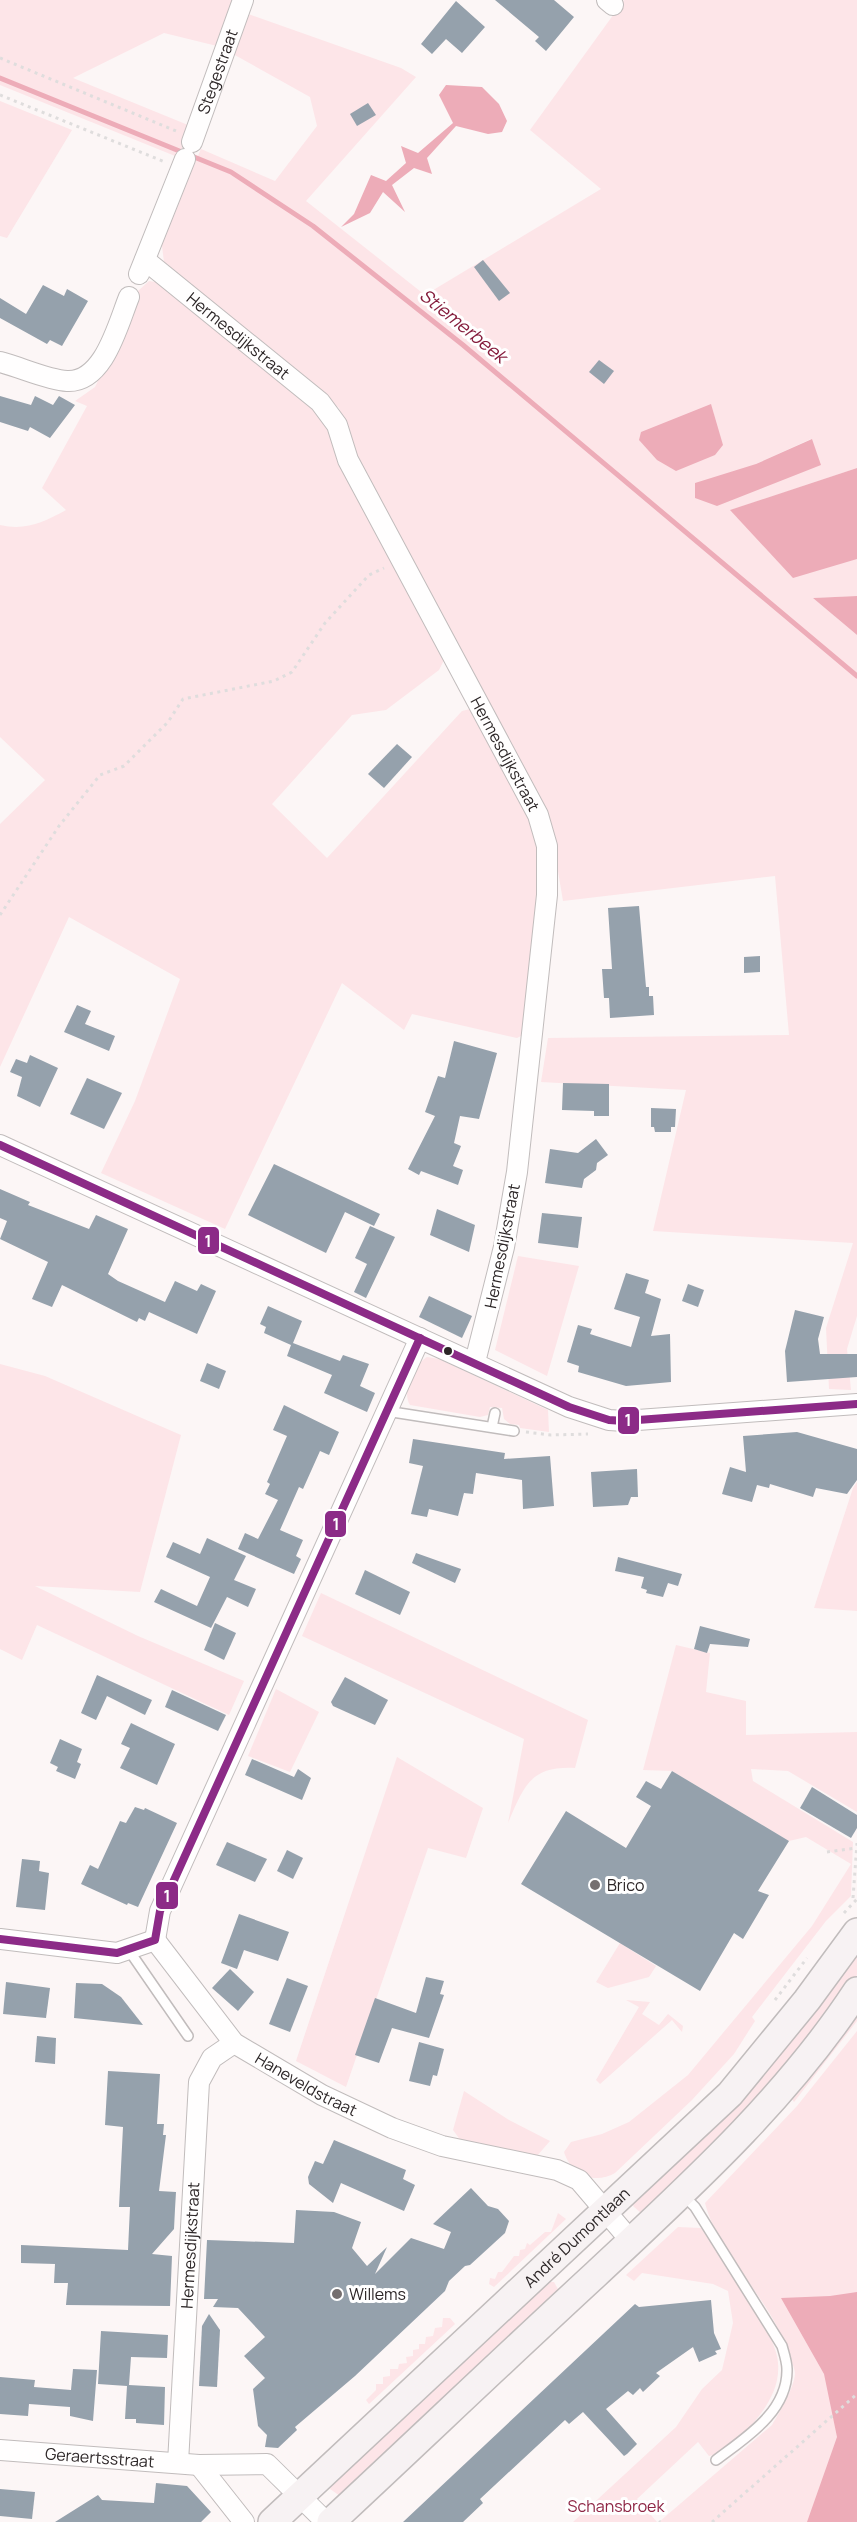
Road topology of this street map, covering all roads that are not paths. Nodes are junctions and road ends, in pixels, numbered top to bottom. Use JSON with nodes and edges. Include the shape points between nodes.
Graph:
{"nodes":[{"id":1,"x":243,"y":0,"type":"edge"},
{"id":2,"x":142,"y":267,"type":"joint"},
{"id":3,"x":129,"y":297,"type":"dead end"},
{"id":4,"x":0,"y":362,"type":"edge"},
{"id":5,"x":0,"y":1144,"type":"edge"},
{"id":6,"x":420,"y":1338,"type":"junction"},
{"id":7,"x":475,"y":1362,"type":"junction"},
{"id":8,"x":857,"y":1404,"type":"edge"},
{"id":9,"x":386,"y":1411,"type":"junction"},
{"id":10,"x":495,"y":1413,"type":"dead end"},
{"id":11,"x":492,"y":1427,"type":"junction"},
{"id":12,"x":514,"y":1431,"type":"dead end"},
{"id":13,"x":857,"y":1932,"type":"edge"},
{"id":14,"x":0,"y":1939,"type":"edge"},
{"id":15,"x":155,"y":1940,"type":"junction"},
{"id":16,"x":128,"y":1949,"type":"junction"},
{"id":17,"x":853,"y":1998,"type":"edge"},
{"id":18,"x":188,"y":2036,"type":"dead end"},
{"id":19,"x":234,"y":2043,"type":"junction"},
{"id":20,"x":682,"y":2193,"type":"junction"},
{"id":21,"x":606,"y":2212,"type":"junction"},
{"id":22,"x":631,"y":2241,"type":"junction"},
{"id":23,"x":0,"y":2450,"type":"edge"},
{"id":24,"x":716,"y":2460,"type":"dead end"},
{"id":25,"x":178,"y":2463,"type":"junction"},
{"id":26,"x":199,"y":2465,"type":"junction"},
{"id":27,"x":299,"y":2495,"type":"junction"},
{"id":28,"x":244,"y":2522,"type":"edge"},
{"id":29,"x":272,"y":2522,"type":"edge"},
{"id":30,"x":329,"y":2522,"type":"edge"}],
"edges":[{"from":1,"to":2,"type":"street","name":"Stegestraat"},
{"from":2,"to":7,"type":"street","name":"Hermesdijkstraat","via":[[320,402],[337,425],[348,460],[538,815],[548,846],[547,896],[517,1172],[504,1247]]},
{"from":3,"to":4,"type":"street","via":[[107,350],[82,380],[65,381]]},
{"from":5,"to":6,"type":"street"},
{"from":6,"to":7,"type":"street"},
{"from":6,"to":9,"type":"street"},
{"from":7,"to":8,"type":"street","via":[[569,1407],[609,1420]]},
{"from":9,"to":11,"type":"lane"},
{"from":9,"to":15,"type":"street","via":[[160,1911]]},
{"from":10,"to":11,"type":"lane"},
{"from":11,"to":12,"type":"lane"},
{"from":13,"to":21,"type":"main road","name":"André Dumontlaan","via":[[730,2094]]},
{"from":14,"to":16,"type":"street","via":[[117,1953]]},
{"from":15,"to":16,"type":"street"},
{"from":15,"to":19,"type":"street","name":"Haneveldstraat"},
{"from":16,"to":18,"type":"lane"},
{"from":17,"to":20,"type":"main road","via":[[776,2096]]},
{"from":19,"to":21,"type":"street","name":"Haneveldstraat","via":[[322,2095],[392,2128],[442,2146],[557,2170],[579,2180]]},
{"from":19,"to":25,"type":"street","name":"Hermesdijkstraat","via":[[212,2058],[199,2082]]},
{"from":20,"to":22,"type":"main road"},
{"from":20,"to":24,"type":"lane","via":[[695,2207],[782,2346],[787,2371],[778,2402],[762,2425]]},
{"from":21,"to":22,"type":"street","name":"Haneveldstraat"},
{"from":21,"to":27,"type":"main road","name":"André Dumontlaan"},
{"from":22,"to":30,"type":"main road"},
{"from":23,"to":25,"type":"street","name":"Geraertsstraat"},
{"from":25,"to":26,"type":"street","name":"Geraertsstraat"},
{"from":26,"to":27,"type":"street","name":"Geraertsstraat","via":[[267,2463]]},
{"from":26,"to":28,"type":"street"},
{"from":27,"to":29,"type":"main road","name":"André Dumontlaan"},
{"from":27,"to":30,"type":"street","name":"Geraertsstraat"}]}
